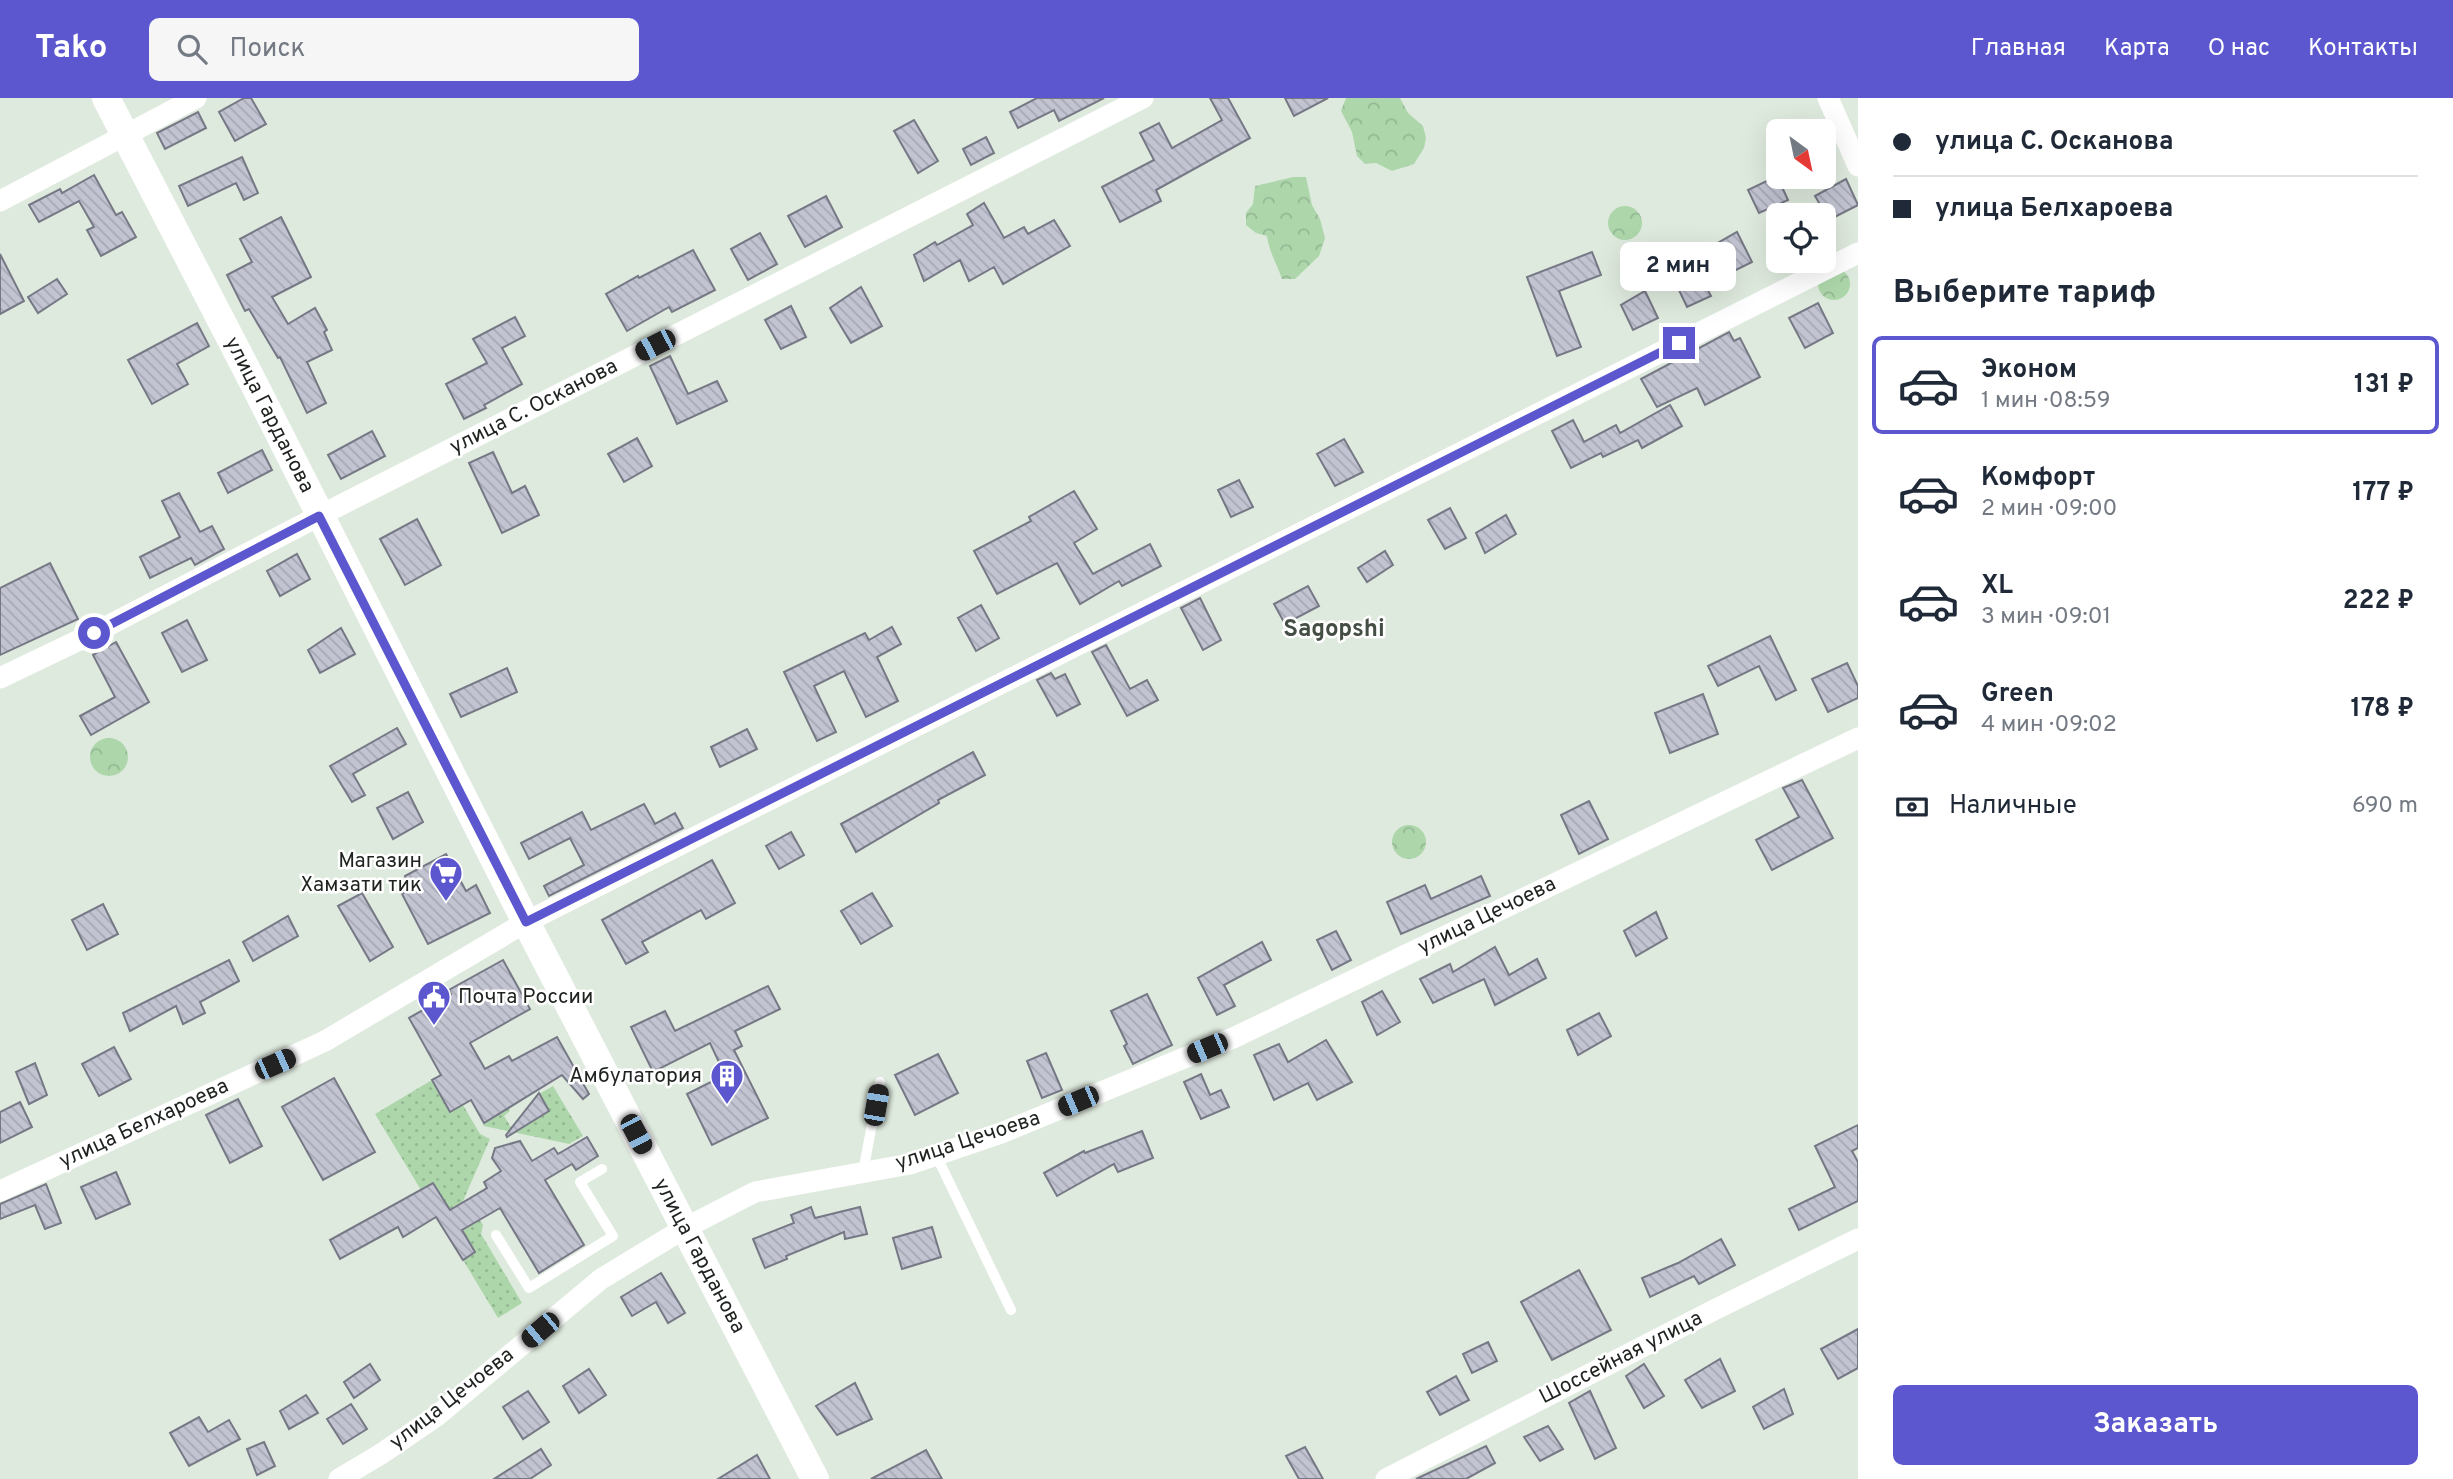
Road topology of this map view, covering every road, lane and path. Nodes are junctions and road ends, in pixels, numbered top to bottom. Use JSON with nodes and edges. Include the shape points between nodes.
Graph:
{"nodes":[{"id":1,"x":106,"y":98,"type":"edge"},
{"id":2,"x":196,"y":98,"type":"edge"},
{"id":3,"x":1143,"y":98,"type":"edge"},
{"id":4,"x":1828,"y":98,"type":"edge"},
{"id":5,"x":125,"y":135,"type":"junction"},
{"id":6,"x":1858,"y":166,"type":"edge"},
{"id":7,"x":0,"y":201,"type":"edge"},
{"id":8,"x":1856,"y":259,"type":"edge"},
{"id":9,"x":319,"y":516,"type":"junction"},
{"id":10,"x":0,"y":678,"type":"edge"},
{"id":11,"x":1858,"y":738,"type":"edge"},
{"id":12,"x":526,"y":922,"type":"junction"},
{"id":13,"x":880,"y":1082,"type":"dead end"},
{"id":14,"x":936,"y":1156,"type":"junction"},
{"id":15,"x":602,"y":1169,"type":"dead end"},
{"id":16,"x":863,"y":1172,"type":"junction"},
{"id":17,"x":0,"y":1191,"type":"edge"},
{"id":18,"x":685,"y":1228,"type":"junction"},
{"id":19,"x":496,"y":1235,"type":"dead end"},
{"id":20,"x":1858,"y":1239,"type":"edge"},
{"id":21,"x":1011,"y":1310,"type":"dead end"},
{"id":22,"x":339,"y":1479,"type":"edge"},
{"id":23,"x":816,"y":1479,"type":"edge"},
{"id":24,"x":1385,"y":1479,"type":"edge"}],
"edges":[{"from":1,"to":5,"type":"street","name":"улица Гарданова"},
{"from":2,"to":5,"type":"street"},
{"from":3,"to":9,"type":"street","name":"улица С. Осканова"},
{"from":4,"to":6,"type":"street"},
{"from":5,"to":7,"type":"street"},
{"from":5,"to":9,"type":"street","name":"улица Гарданова"},
{"from":8,"to":12,"type":"street","name":"улица Белхароева"},
{"from":9,"to":10,"type":"street","name":"улица С. Осканова"},
{"from":9,"to":12,"type":"street","name":"улица Гарданова"},
{"from":11,"to":14,"type":"street","name":"улица Цечоева","via":[[1233,1038]]},
{"from":12,"to":17,"type":"street","name":"улица Белхароева","via":[[325,1041]]},
{"from":12,"to":18,"type":"street","name":"улица Гарданова"},
{"from":13,"to":16,"type":"lane"},
{"from":14,"to":16,"type":"street","name":"улица Цечоева"},
{"from":14,"to":21,"type":"lane"},
{"from":15,"to":19,"type":"lane","via":[[580,1182],[613,1236],[532,1292]]},
{"from":16,"to":18,"type":"street","name":"улица Цечоева","via":[[755,1192]]},
{"from":18,"to":22,"type":"street","name":"улица Цечоева","via":[[601,1279],[438,1415]]},
{"from":18,"to":23,"type":"street","name":"улица Гарданова"},
{"from":20,"to":24,"type":"street","name":"Шоссейная улица"}]}
